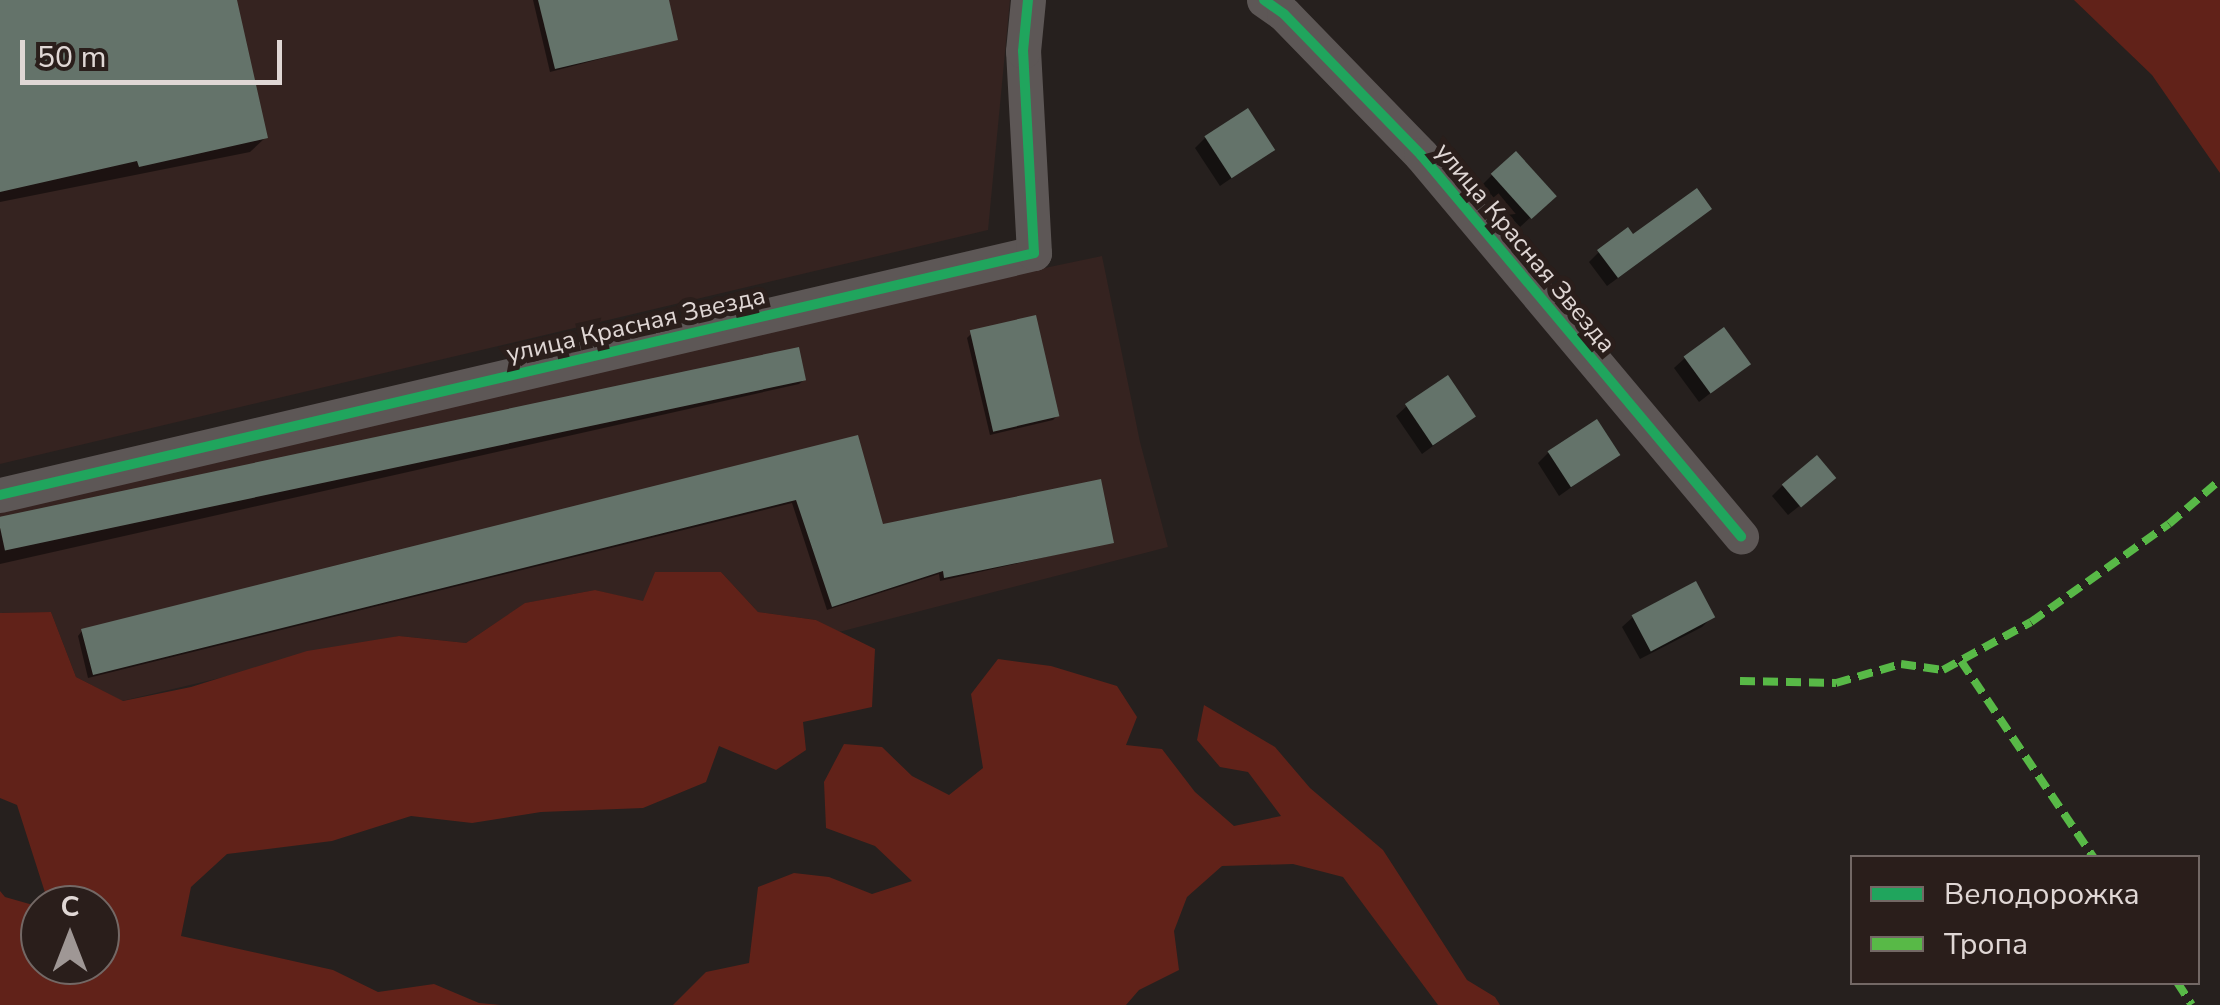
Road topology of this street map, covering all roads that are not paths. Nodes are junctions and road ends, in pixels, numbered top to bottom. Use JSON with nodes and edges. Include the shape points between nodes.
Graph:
{"nodes":[{"id":1,"x":1028,"y":0,"type":"edge"},
{"id":2,"x":1264,"y":0,"type":"edge"},
{"id":3,"x":0,"y":495,"type":"edge"},
{"id":4,"x":1742,"y":536,"type":"dead end"}],
"edges":[{"from":1,"to":3,"type":"street","name":"улица Красная Звезда","via":[[1023,51],[1034,253]]},
{"from":2,"to":4,"type":"street","name":"улица Красная Звезда","via":[[1421,155]]}]}
